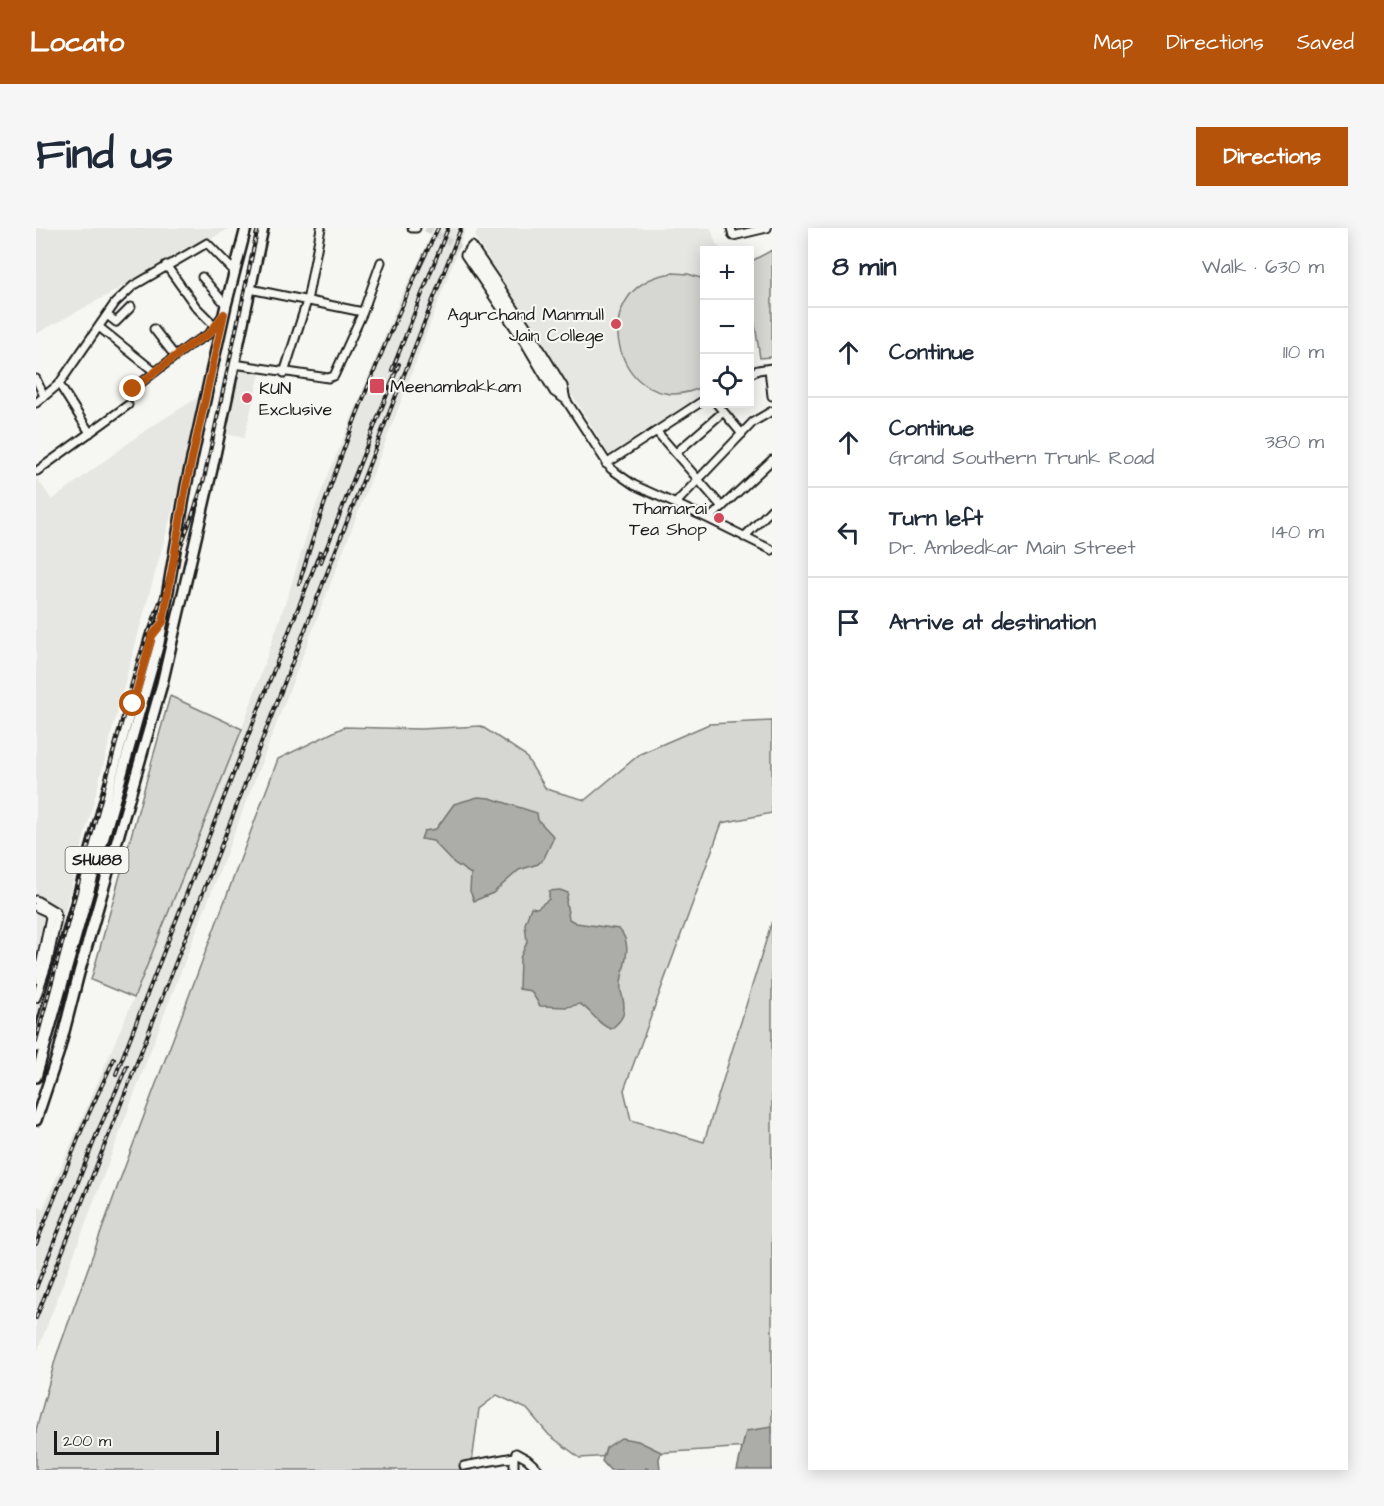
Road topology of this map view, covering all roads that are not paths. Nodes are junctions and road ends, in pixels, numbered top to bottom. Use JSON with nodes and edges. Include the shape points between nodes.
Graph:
{"nodes":[{"id":1,"x":246,"y":228,"type":"edge"},
{"id":2,"x":263,"y":228,"type":"edge"},
{"id":3,"x":321,"y":228,"type":"edge"},
{"id":4,"x":767,"y":228,"type":"edge"},
{"id":5,"x":732,"y":232,"type":"edge"},
{"id":6,"x":471,"y":254,"type":"tunnel mouth"},
{"id":7,"x":381,"y":262,"type":"dead end"},
{"id":8,"x":166,"y":265,"type":"junction"},
{"id":9,"x":235,"y":272,"type":"junction"},
{"id":10,"x":202,"y":277,"type":"dead end"},
{"id":11,"x":250,"y":289,"type":"junction"},
{"id":12,"x":307,"y":301,"type":"junction"},
{"id":13,"x":131,"y":307,"type":"dead end"},
{"id":14,"x":225,"y":310,"type":"junction"},
{"id":15,"x":363,"y":312,"type":"junction"},
{"id":16,"x":107,"y":315,"type":"junction"},
{"id":17,"x":215,"y":326,"type":"junction"},
{"id":18,"x":99,"y":327,"type":"junction"},
{"id":19,"x":154,"y":329,"type":"dead end"},
{"id":20,"x":175,"y":356,"type":"junction"},
{"id":21,"x":234,"y":364,"type":"junction"},
{"id":22,"x":771,"y":369,"type":"edge"},
{"id":23,"x":155,"y":372,"type":"junction"},
{"id":24,"x":284,"y":373,"type":"junction"},
{"id":25,"x":754,"y":373,"type":"edge"},
{"id":26,"x":36,"y":379,"type":"edge"},
{"id":27,"x":59,"y":384,"type":"junction"},
{"id":28,"x":133,"y":389,"type":"dead end"},
{"id":29,"x":44,"y":396,"type":"junction"},
{"id":30,"x":772,"y":396,"type":"edge"},
{"id":31,"x":566,"y":400,"type":"junction"},
{"id":32,"x":36,"y":403,"type":"edge"},
{"id":33,"x":700,"y":403,"type":"edge"},
{"id":34,"x":128,"y":405,"type":"dead end"},
{"id":35,"x":720,"y":408,"type":"edge"},
{"id":36,"x":772,"y":411,"type":"edge"},
{"id":37,"x":723,"y":412,"type":"junction"},
{"id":38,"x":657,"y":432,"type":"junction"},
{"id":39,"x":90,"y":433,"type":"junction"},
{"id":40,"x":742,"y":434,"type":"junction"},
{"id":41,"x":676,"y":453,"type":"junction"},
{"id":42,"x":772,"y":460,"type":"edge"},
{"id":43,"x":606,"y":464,"type":"junction"},
{"id":44,"x":37,"y":471,"type":"edge"},
{"id":45,"x":698,"y":482,"type":"junction"},
{"id":46,"x":675,"y":504,"type":"junction"},
{"id":47,"x":722,"y":507,"type":"junction"},
{"id":48,"x":772,"y":509,"type":"edge"},
{"id":49,"x":709,"y":519,"type":"junction"},
{"id":50,"x":744,"y":537,"type":"junction"},
{"id":51,"x":772,"y":550,"type":"edge"},
{"id":52,"x":163,"y":622,"type":"junction"},
{"id":53,"x":36,"y":905,"type":"edge"},
{"id":54,"x":40,"y":986,"type":"junction"},
{"id":55,"x":36,"y":998,"type":"edge"},
{"id":56,"x":36,"y":1047,"type":"edge"},
{"id":57,"x":36,"y":1077,"type":"edge"},
{"id":58,"x":41,"y":1091,"type":"edge"},
{"id":59,"x":38,"y":1107,"type":"edge"},
{"id":60,"x":36,"y":1120,"type":"edge"},
{"id":61,"x":514,"y":1457,"type":"junction"},
{"id":62,"x":464,"y":1466,"type":"dead end"},
{"id":63,"x":514,"y":1470,"type":"edge"},
{"id":64,"x":539,"y":1470,"type":"edge"}],
"edges":[{"from":1,"to":9,"type":"main road","number":"SHU88"},
{"from":2,"to":11,"type":"main road","number":"SHU88"},
{"from":3,"to":12,"type":"street"},
{"from":4,"to":5,"type":"street"},
{"from":6,"to":31,"type":"street"},
{"from":7,"to":15,"type":"street"},
{"from":8,"to":9,"type":"street","via":[[207,243]]},
{"from":8,"to":16,"type":"street","via":[[133,286]]},
{"from":8,"to":17,"type":"street"},
{"from":9,"to":14,"type":"main road","number":"SHU88"},
{"from":10,"to":14,"type":"street"},
{"from":11,"to":12,"type":"street"},
{"from":11,"to":21,"type":"main road","number":"SHU88"},
{"from":12,"to":15,"type":"street"},
{"from":12,"to":24,"type":"street"},
{"from":13,"to":16,"type":"street","via":[[116,322]]},
{"from":14,"to":17,"type":"street"},
{"from":14,"to":52,"type":"main road","number":"SHU88","via":[[186,486]]},
{"from":15,"to":24,"type":"street","via":[[334,376]]},
{"from":16,"to":18,"type":"street"},
{"from":17,"to":20,"type":"street"},
{"from":18,"to":23,"type":"street"},
{"from":18,"to":27,"type":"street"},
{"from":19,"to":20,"type":"street"},
{"from":20,"to":23,"type":"street"},
{"from":21,"to":24,"type":"street"},
{"from":21,"to":58,"type":"main road","number":"SHU88","via":[[162,684],[59,1051]]},
{"from":22,"to":25,"type":"street"},
{"from":22,"to":30,"type":"street"},
{"from":23,"to":28,"type":"street"},
{"from":26,"to":29,"type":"street"},
{"from":27,"to":29,"type":"street"},
{"from":27,"to":39,"type":"street"},
{"from":29,"to":32,"type":"street"},
{"from":31,"to":31,"type":"street","via":[[554,392],[465,255],[471,246],[542,350],[563,386]]},
{"from":31,"to":43,"type":"street"},
{"from":33,"to":38,"type":"street"},
{"from":34,"to":39,"type":"street"},
{"from":35,"to":37,"type":"street"},
{"from":36,"to":40,"type":"street","via":[[759,417]]},
{"from":37,"to":40,"type":"street"},
{"from":37,"to":41,"type":"street"},
{"from":38,"to":41,"type":"street"},
{"from":38,"to":43,"type":"street"},
{"from":39,"to":44,"type":"street"},
{"from":40,"to":45,"type":"street"},
{"from":41,"to":45,"type":"street"},
{"from":42,"to":47,"type":"street"},
{"from":43,"to":46,"type":"street","via":[[620,477]]},
{"from":45,"to":46,"type":"street"},
{"from":45,"to":47,"type":"street"},
{"from":46,"to":49,"type":"street"},
{"from":47,"to":49,"type":"street"},
{"from":48,"to":50,"type":"street"},
{"from":49,"to":50,"type":"street"},
{"from":50,"to":51,"type":"street"},
{"from":52,"to":56,"type":"main road","via":[[152,636]]},
{"from":52,"to":57,"type":"main road","number":"SHU88"},
{"from":53,"to":54,"type":"street","via":[[50,917],[39,971]]},
{"from":53,"to":54,"type":"street","via":[[50,906],[56,912],[57,924]]},
{"from":54,"to":55,"type":"street"},
{"from":58,"to":59,"type":"main road","number":"SHU88"},
{"from":59,"to":60,"type":"main road","number":"SHU88"},
{"from":61,"to":62,"type":"street"},
{"from":61,"to":63,"type":"street"},
{"from":61,"to":64,"type":"street","via":[[516,1453]]}]}
